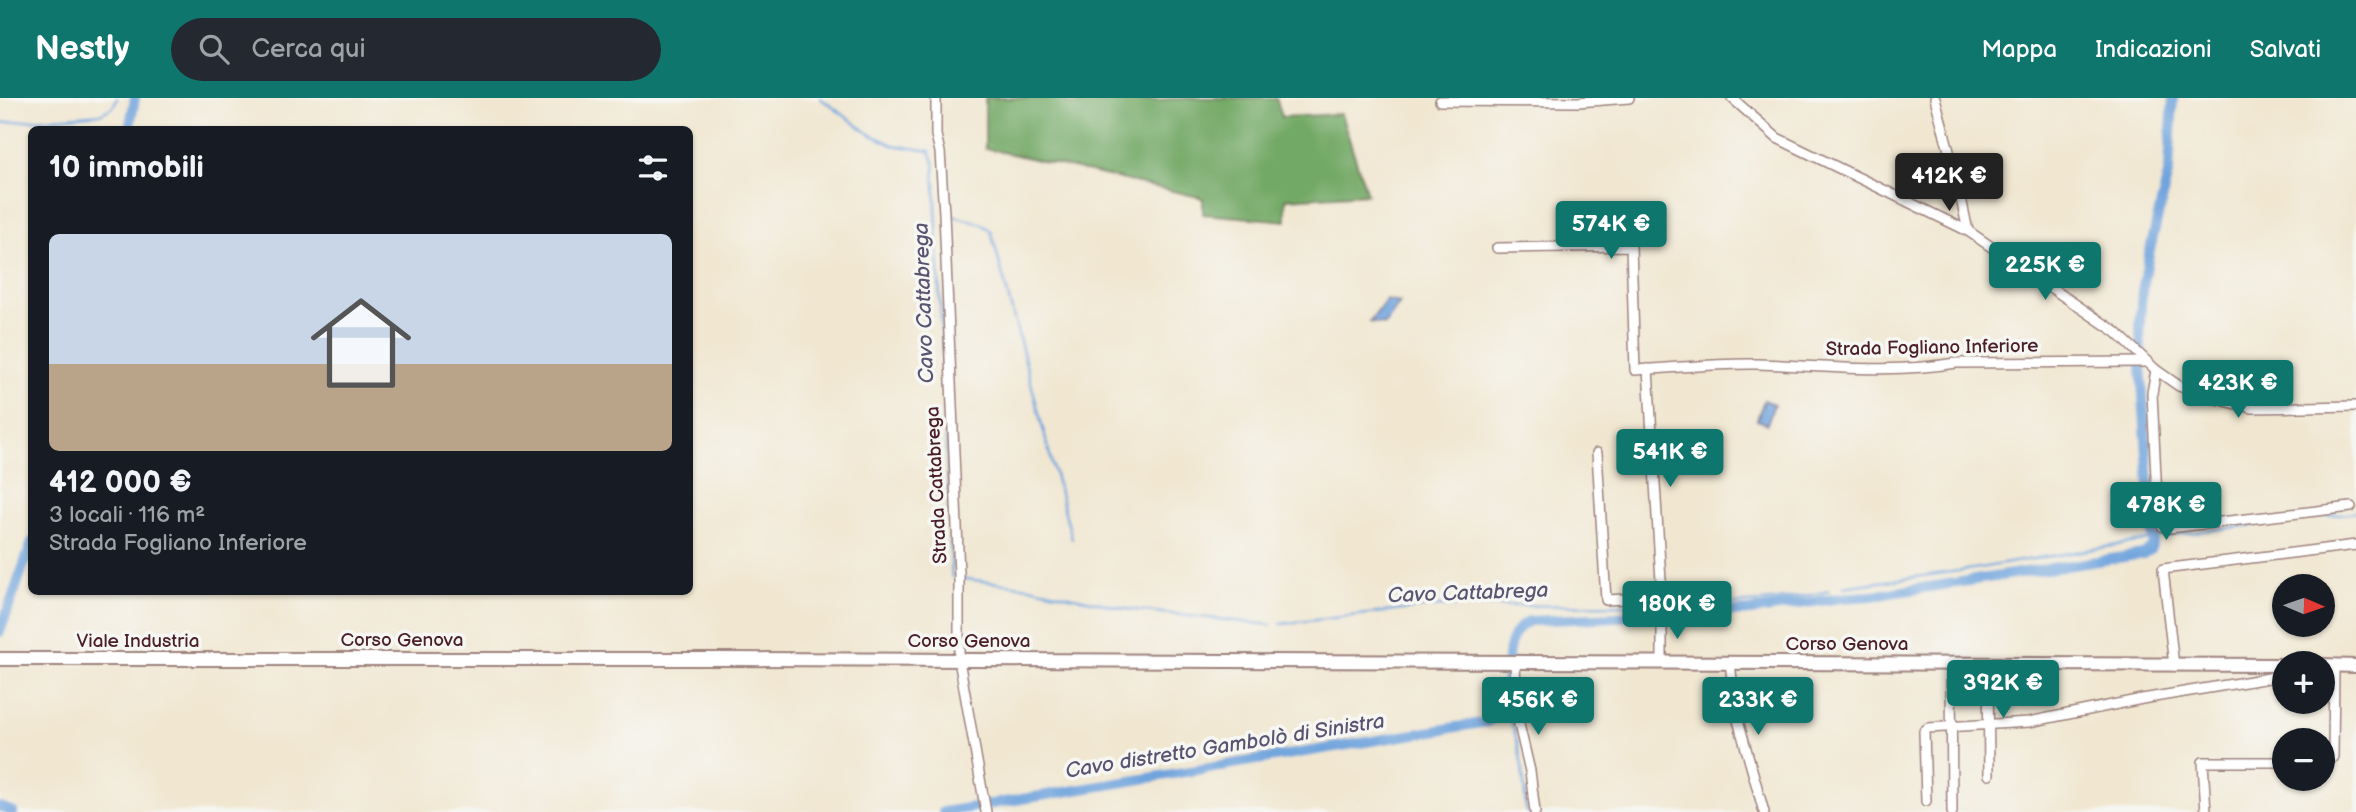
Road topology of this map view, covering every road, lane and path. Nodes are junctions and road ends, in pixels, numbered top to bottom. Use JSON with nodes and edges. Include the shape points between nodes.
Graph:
{"nodes":[{"id":1,"x":936,"y":98,"type":"edge"},
{"id":2,"x":1629,"y":98,"type":"edge"},
{"id":3,"x":1732,"y":98,"type":"edge"},
{"id":4,"x":1935,"y":98,"type":"edge"},
{"id":5,"x":1440,"y":102,"type":"dead end"},
{"id":6,"x":1968,"y":231,"type":"junction"},
{"id":7,"x":1497,"y":248,"type":"dead end"},
{"id":8,"x":2142,"y":360,"type":"junction"},
{"id":9,"x":1648,"y":369,"type":"junction"},
{"id":10,"x":2156,"y":370,"type":"junction"},
{"id":11,"x":2356,"y":406,"type":"edge"},
{"id":12,"x":1597,"y":453,"type":"dead end"},
{"id":13,"x":2351,"y":507,"type":"dead end"},
{"id":14,"x":2356,"y":545,"type":"edge"},
{"id":15,"x":1662,"y":597,"type":"junction"},
{"id":16,"x":0,"y":659,"type":"edge"},
{"id":17,"x":276,"y":660,"type":"joint"},
{"id":18,"x":959,"y":660,"type":"junction"},
{"id":19,"x":1662,"y":662,"type":"junction"},
{"id":20,"x":1514,"y":663,"type":"junction"},
{"id":21,"x":1730,"y":663,"type":"junction"},
{"id":22,"x":1951,"y":664,"type":"junction"},
{"id":23,"x":1988,"y":665,"type":"junction"},
{"id":24,"x":2272,"y":665,"type":"edge"},
{"id":25,"x":2174,"y":666,"type":"junction"},
{"id":26,"x":2335,"y":666,"type":"edge"},
{"id":27,"x":2356,"y":666,"type":"edge"},
{"id":28,"x":2272,"y":677,"type":"edge"},
{"id":29,"x":1988,"y":726,"type":"junction"},
{"id":30,"x":1952,"y":727,"type":"junction"},
{"id":31,"x":2272,"y":762,"type":"edge"},
{"id":32,"x":1989,"y":775,"type":"dead end"},
{"id":33,"x":1926,"y":801,"type":"dead end"},
{"id":34,"x":986,"y":808,"type":"edge"},
{"id":35,"x":1535,"y":812,"type":"edge"},
{"id":36,"x":1764,"y":812,"type":"edge"},
{"id":37,"x":1952,"y":812,"type":"edge"},
{"id":38,"x":2206,"y":812,"type":"edge"}],
"edges":[{"from":1,"to":18,"type":"street","name":"Strada Cattabrega"},
{"from":2,"to":5,"type":"street"},
{"from":3,"to":6,"type":"street","via":[[1777,138]]},
{"from":4,"to":6,"type":"street"},
{"from":6,"to":8,"type":"street","via":[[2116,332]]},
{"from":7,"to":9,"type":"street","name":"Strada Fogliano Inferiore","via":[[1631,246],[1635,370]]},
{"from":8,"to":9,"type":"street","name":"Strada Fogliano Inferiore","via":[[1956,363],[1871,370],[1757,364]]},
{"from":8,"to":10,"type":"street"},
{"from":9,"to":15,"type":"street"},
{"from":10,"to":11,"type":"street","via":[[2179,386],[2252,408]]},
{"from":10,"to":13,"type":"street","via":[[2152,393],[2162,526]]},
{"from":12,"to":15,"type":"street","via":[[1606,600]]},
{"from":14,"to":25,"type":"street","via":[[2164,569]]},
{"from":15,"to":19,"type":"street"},
{"from":16,"to":17,"type":"main road","name":"Viale Industria"},
{"from":17,"to":18,"type":"main road","name":"Corso Genova"},
{"from":18,"to":20,"type":"main road","name":"Corso Genova"},
{"from":18,"to":34,"type":"street","name":"Strada Cattabrega"},
{"from":19,"to":20,"type":"main road","name":"Corso Genova"},
{"from":19,"to":21,"type":"main road","name":"Corso Genova"},
{"from":20,"to":35,"type":"street","via":[[1517,716]]},
{"from":21,"to":22,"type":"main road","name":"Corso Genova"},
{"from":21,"to":36,"type":"street","via":[[1736,713]]},
{"from":22,"to":23,"type":"main road","name":"Corso Genova"},
{"from":22,"to":30,"type":"street"},
{"from":23,"to":25,"type":"main road","name":"Corso Genova"},
{"from":23,"to":29,"type":"street"},
{"from":24,"to":25,"type":"main road","name":"Corso Genova"},
{"from":26,"to":27,"type":"main road"},
{"from":28,"to":29,"type":"street"},
{"from":29,"to":30,"type":"street"},
{"from":29,"to":32,"type":"street"},
{"from":30,"to":33,"type":"street","via":[[1924,731]]},
{"from":30,"to":37,"type":"street"},
{"from":31,"to":38,"type":"street","via":[[2203,762]]}]}
